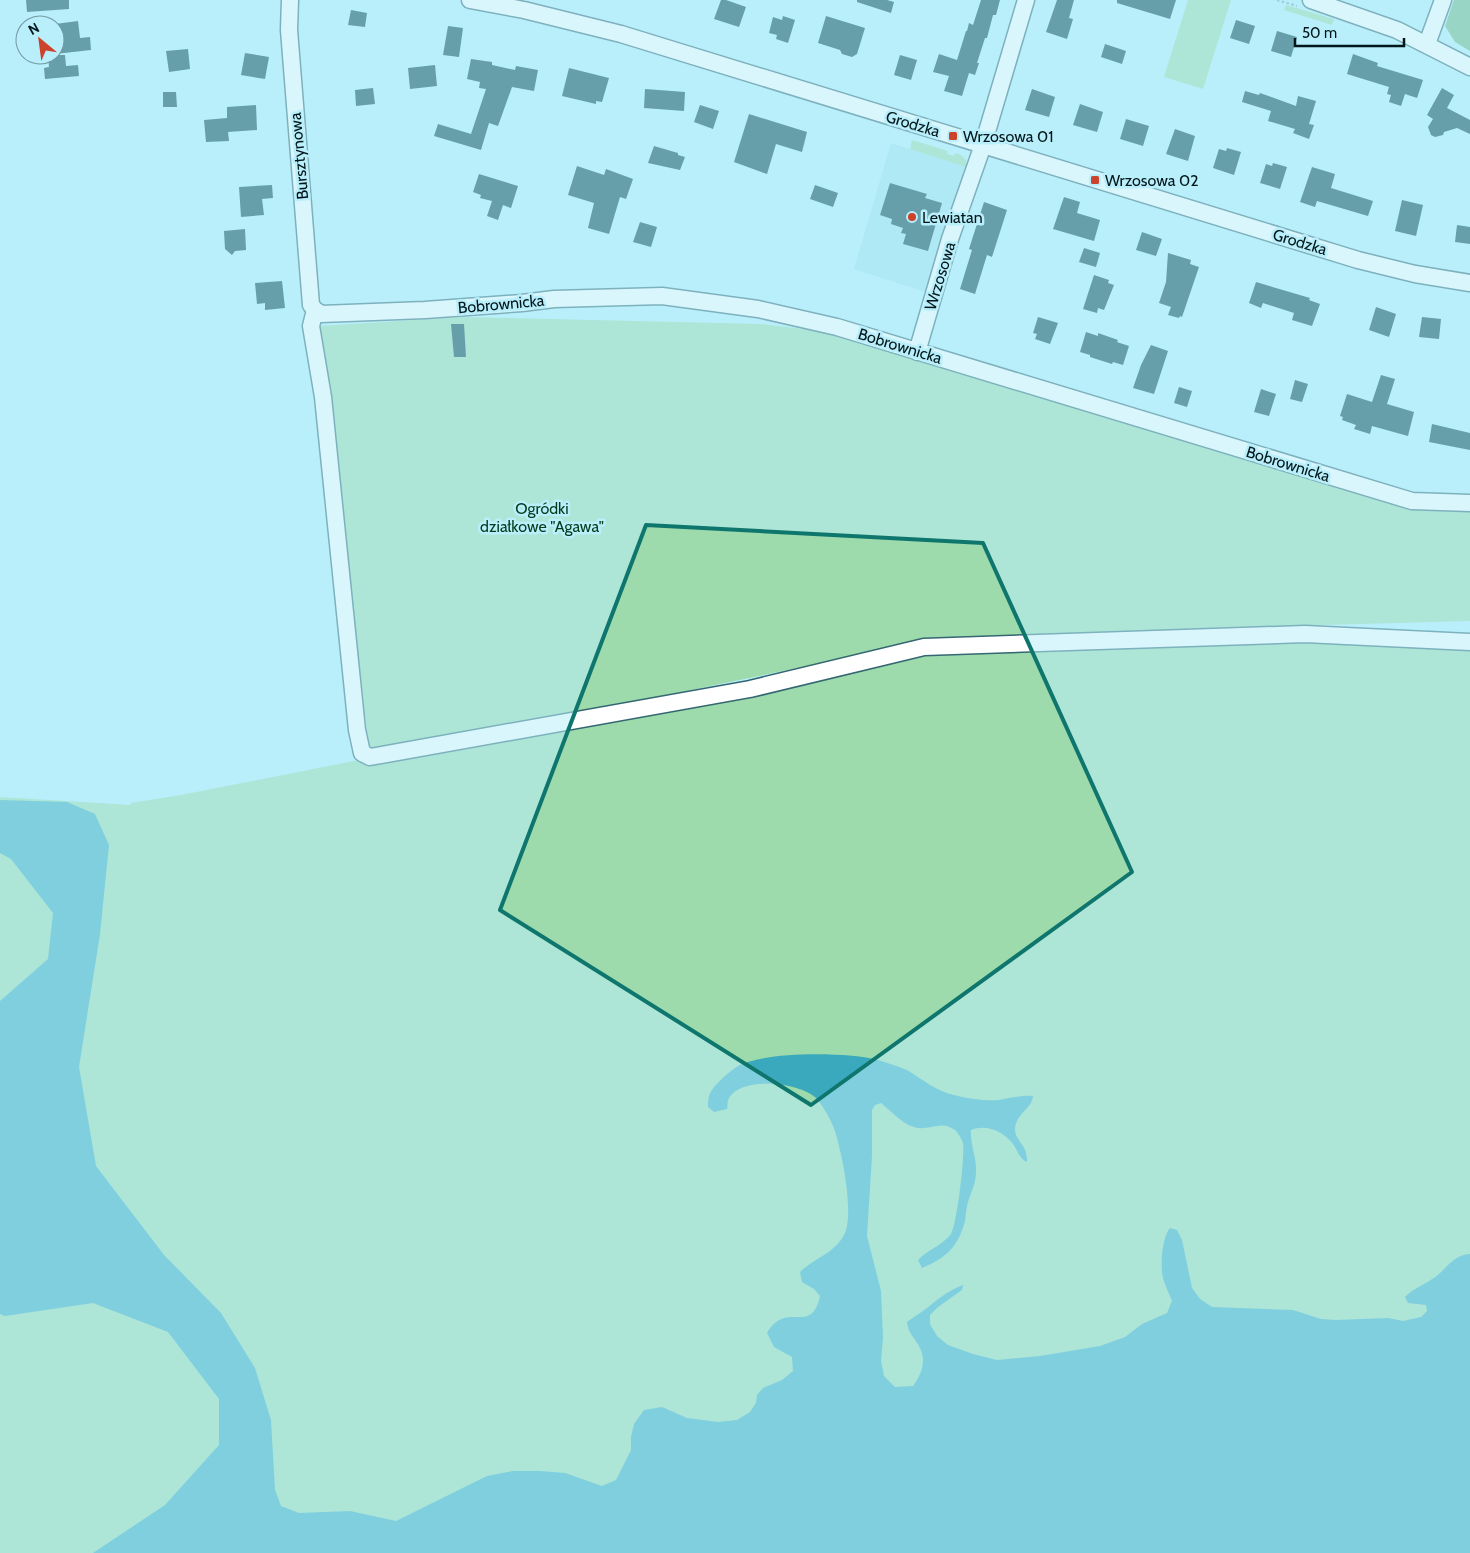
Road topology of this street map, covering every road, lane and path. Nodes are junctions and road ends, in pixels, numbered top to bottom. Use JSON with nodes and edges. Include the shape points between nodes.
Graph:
{"nodes":[{"id":1,"x":290,"y":0,"type":"edge"},
{"id":2,"x":470,"y":0,"type":"edge"},
{"id":3,"x":1026,"y":0,"type":"edge"},
{"id":4,"x":1312,"y":0,"type":"edge"},
{"id":5,"x":1443,"y":0,"type":"edge"},
{"id":6,"x":1427,"y":44,"type":"junction"},
{"id":7,"x":1470,"y":67,"type":"edge"},
{"id":8,"x":983,"y":145,"type":"junction"},
{"id":9,"x":1470,"y":283,"type":"edge"},
{"id":10,"x":315,"y":310,"type":"junction"},
{"id":11,"x":917,"y":352,"type":"junction"},
{"id":12,"x":1470,"y":503,"type":"edge"},
{"id":13,"x":1470,"y":642,"type":"edge"}],
"edges":[{"from":1,"to":10,"type":"street","name":"Bursztynowa","via":[[289,30],[311,305]]},
{"from":2,"to":8,"type":"street","name":"Grodzka","via":[[621,34]]},
{"from":3,"to":8,"type":"street","name":"Wrzosowa"},
{"from":4,"to":6,"type":"street","via":[[1382,24]]},
{"from":5,"to":6,"type":"street"},
{"from":6,"to":7,"type":"street"},
{"from":8,"to":9,"type":"street","name":"Grodzka","via":[[1366,262]]},
{"from":8,"to":11,"type":"street","name":"Wrzosowa","via":[[950,240]]},
{"from":10,"to":11,"type":"street","name":"Bobrownicka","via":[[329,314],[554,299],[662,296],[783,314]]},
{"from":10,"to":13,"type":"street","name":"Bursztynowa","via":[[311,326],[323,397],[357,730],[362,753],[370,757],[750,689],[924,647],[1305,634]]},
{"from":11,"to":12,"type":"street","name":"Bobrownicka","via":[[1412,501]]}]}
